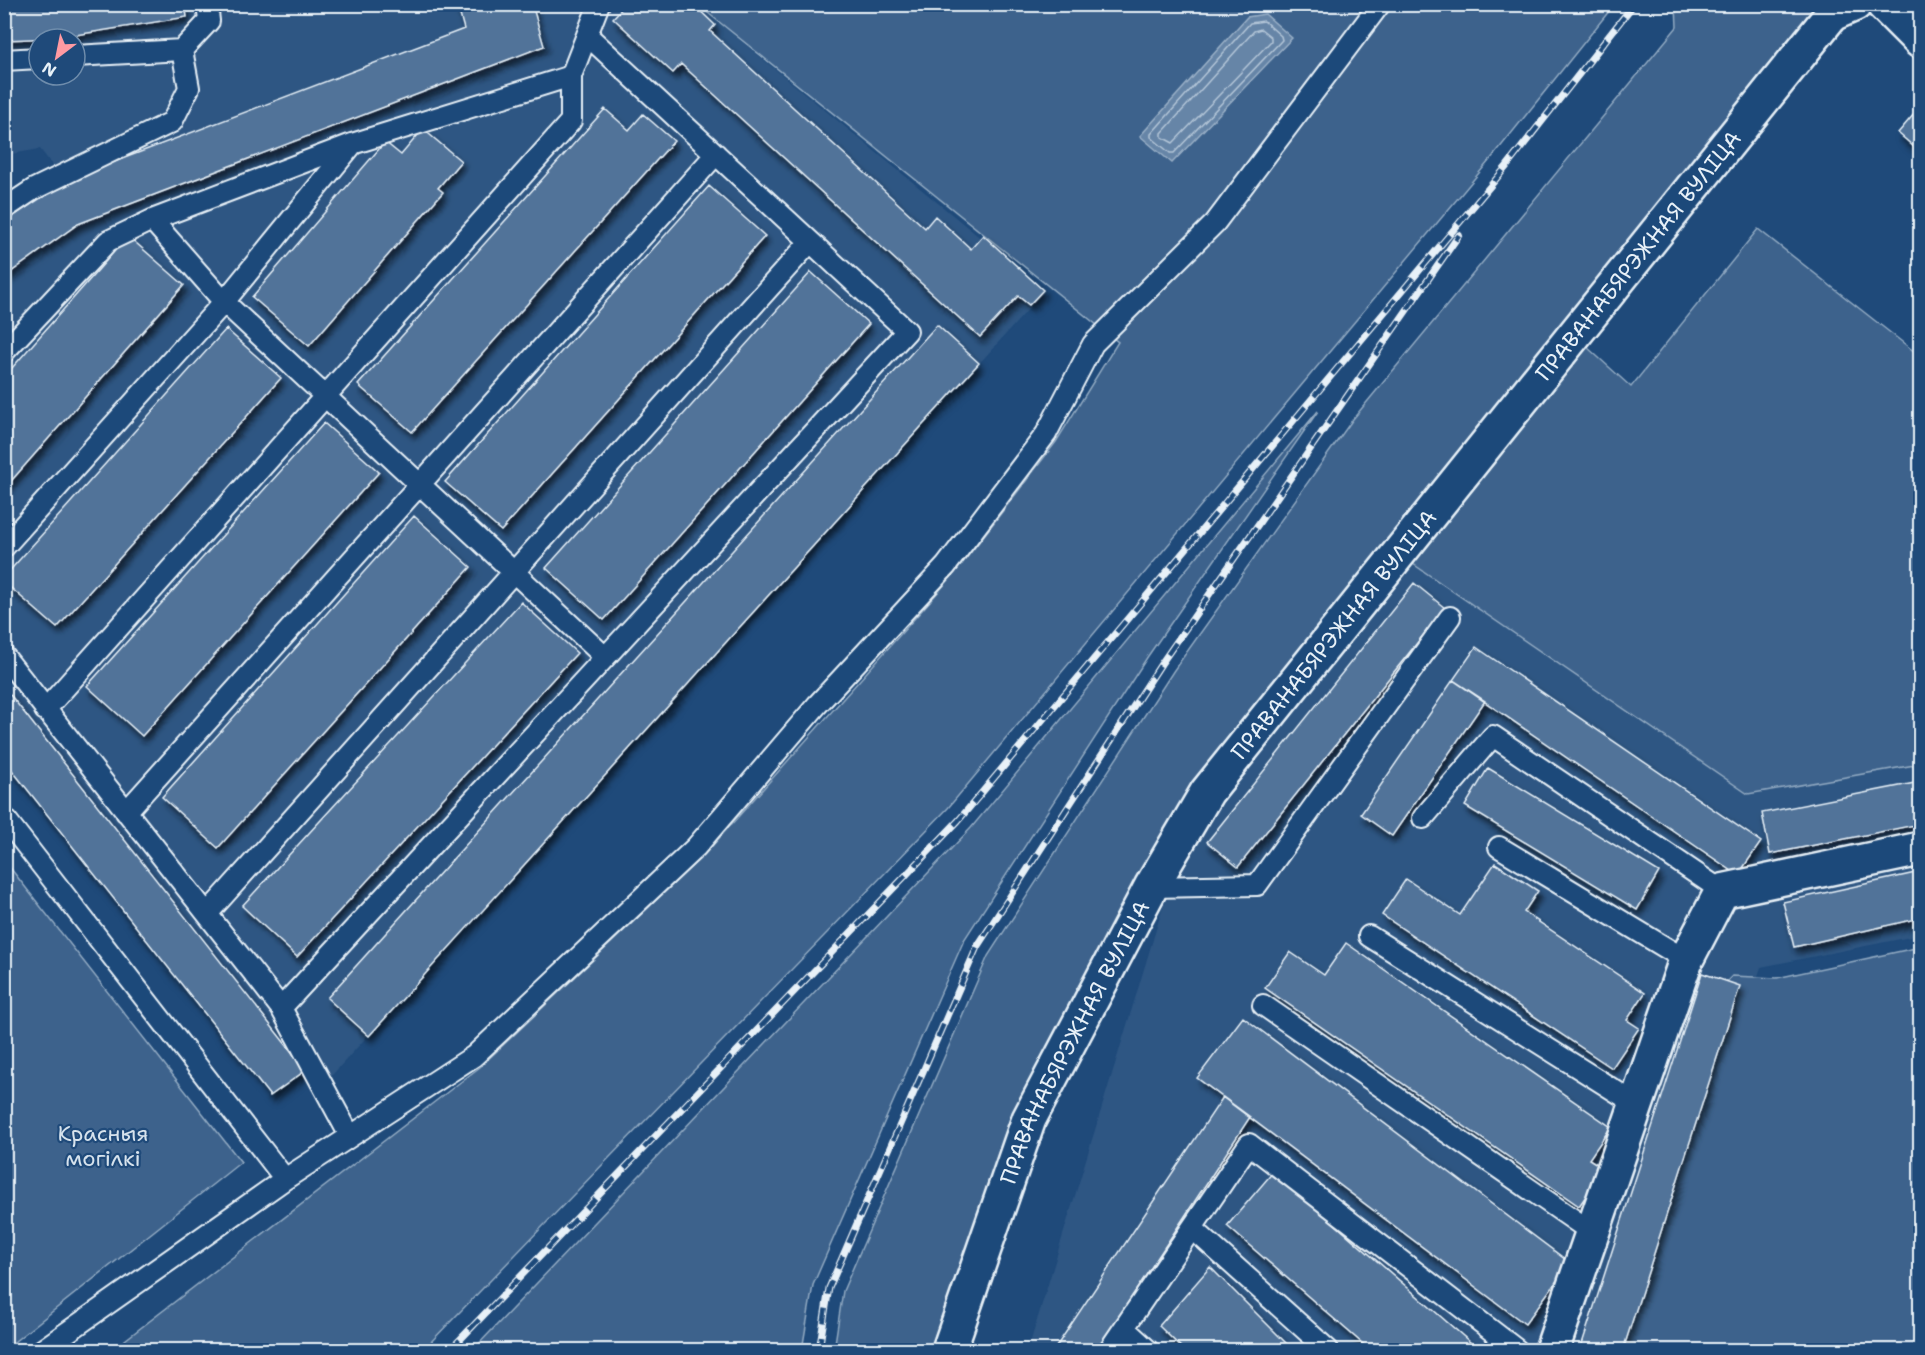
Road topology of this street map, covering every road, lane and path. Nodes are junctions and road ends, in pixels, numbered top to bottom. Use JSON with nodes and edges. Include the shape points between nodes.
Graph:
{"nodes":[{"id":1,"x":207,"y":4,"type":"edge"},
{"id":2,"x":599,"y":4,"type":"edge"},
{"id":3,"x":1380,"y":4,"type":"edge"},
{"id":4,"x":1855,"y":4,"type":"edge"},
{"id":5,"x":1883,"y":4,"type":"edge"},
{"id":6,"x":587,"y":35,"type":"junction"},
{"id":7,"x":1920,"y":41,"type":"edge"},
{"id":8,"x":182,"y":50,"type":"junction"},
{"id":9,"x":87,"y":55,"type":"edge"},
{"id":10,"x":27,"y":59,"type":"edge"},
{"id":11,"x":4,"y":60,"type":"edge"},
{"id":12,"x":571,"y":76,"type":"junction"},
{"id":13,"x":352,"y":144,"type":"junction"},
{"id":14,"x":716,"y":154,"type":"junction"},
{"id":15,"x":4,"y":209,"type":"edge"},
{"id":16,"x":152,"y":220,"type":"junction"},
{"id":17,"x":810,"y":242,"type":"junction"},
{"id":18,"x":224,"y":302,"type":"junction"},
{"id":19,"x":4,"y":352,"type":"edge"},
{"id":20,"x":325,"y":396,"type":"junction"},
{"id":21,"x":420,"y":484,"type":"junction"},
{"id":22,"x":4,"y":547,"type":"edge"},
{"id":23,"x":514,"y":572,"type":"junction"},
{"id":24,"x":1450,"y":617,"type":"dead end"},
{"id":25,"x":4,"y":656,"type":"edge"},
{"id":26,"x":605,"y":657,"type":"junction"},
{"id":27,"x":45,"y":710,"type":"junction"},
{"id":28,"x":126,"y":812,"type":"junction"},
{"id":29,"x":4,"y":817,"type":"edge"},
{"id":30,"x":1423,"y":818,"type":"dead end"},
{"id":31,"x":1499,"y":847,"type":"dead end"},
{"id":32,"x":1920,"y":849,"type":"edge"},
{"id":33,"x":1151,"y":887,"type":"junction"},
{"id":34,"x":1722,"y":891,"type":"junction"},
{"id":35,"x":207,"y":914,"type":"junction"},
{"id":36,"x":1369,"y":936,"type":"dead end"},
{"id":37,"x":1686,"y":960,"type":"junction"},
{"id":38,"x":1263,"y":1005,"type":"dead end"},
{"id":39,"x":281,"y":1008,"type":"junction"},
{"id":40,"x":1636,"y":1104,"type":"junction"},
{"id":41,"x":350,"y":1136,"type":"junction"},
{"id":42,"x":285,"y":1179,"type":"junction"},
{"id":43,"x":1192,"y":1228,"type":"junction"},
{"id":44,"x":1593,"y":1233,"type":"junction"},
{"id":45,"x":1124,"y":1328,"type":"junction"},
{"id":46,"x":42,"y":1350,"type":"edge"},
{"id":47,"x":949,"y":1350,"type":"edge"},
{"id":48,"x":1109,"y":1350,"type":"edge"},
{"id":49,"x":1148,"y":1350,"type":"edge"},
{"id":50,"x":1328,"y":1350,"type":"edge"},
{"id":51,"x":1517,"y":1350,"type":"edge"},
{"id":52,"x":1552,"y":1350,"type":"edge"}],
"edges":[{"from":1,"to":8,"type":"lane","via":[[209,21]]},
{"from":2,"to":6,"type":"lane"},
{"from":3,"to":41,"type":"lane","via":[[1215,223],[1093,344],[1046,434],[946,566],[818,705],[696,847],[474,1056]]},
{"from":4,"to":33,"type":"street","name":"ПРАВАНАБЯРЭЖНАЯ ВУЛІЦА","via":[[1832,14],[1207,792]]},
{"from":5,"to":7,"type":"street"},
{"from":6,"to":12,"type":"lane"},
{"from":6,"to":14,"type":"lane"},
{"from":8,"to":9,"type":"lane"},
{"from":8,"to":15,"type":"lane","via":[[189,88],[172,122],[34,189]]},
{"from":10,"to":11,"type":"lane"},
{"from":12,"to":13,"type":"lane"},
{"from":12,"to":20,"type":"lane","via":[[571,121]]},
{"from":13,"to":16,"type":"lane"},
{"from":13,"to":18,"type":"lane"},
{"from":14,"to":17,"type":"lane"},
{"from":14,"to":21,"type":"lane"},
{"from":16,"to":18,"type":"lane"},
{"from":16,"to":19,"type":"lane","via":[[108,241]]},
{"from":17,"to":23,"type":"lane"},
{"from":17,"to":26,"type":"lane","via":[[907,331]]},
{"from":18,"to":20,"type":"lane"},
{"from":18,"to":22,"type":"lane"},
{"from":20,"to":21,"type":"lane"},
{"from":20,"to":27,"type":"lane"},
{"from":21,"to":23,"type":"lane"},
{"from":21,"to":28,"type":"lane"},
{"from":23,"to":26,"type":"lane"},
{"from":23,"to":35,"type":"lane"},
{"from":24,"to":33,"type":"lane","via":[[1257,885]]},
{"from":25,"to":27,"type":"lane"},
{"from":26,"to":39,"type":"lane"},
{"from":27,"to":28,"type":"lane"},
{"from":28,"to":35,"type":"lane"},
{"from":29,"to":42,"type":"lane"},
{"from":30,"to":34,"type":"lane","via":[[1493,736]]},
{"from":31,"to":37,"type":"lane"},
{"from":32,"to":34,"type":"street"},
{"from":33,"to":47,"type":"street","name":"ПРАВАНАБЯРЭЖНАЯ ВУЛІЦА","via":[[1029,1119]]},
{"from":34,"to":37,"type":"street"},
{"from":35,"to":39,"type":"lane"},
{"from":36,"to":40,"type":"lane"},
{"from":37,"to":40,"type":"street"},
{"from":38,"to":44,"type":"lane"},
{"from":39,"to":41,"type":"lane"},
{"from":40,"to":44,"type":"street"},
{"from":41,"to":42,"type":"lane"},
{"from":42,"to":46,"type":"lane"},
{"from":43,"to":45,"type":"lane"},
{"from":43,"to":50,"type":"lane"},
{"from":43,"to":51,"type":"lane","via":[[1250,1144]]},
{"from":44,"to":52,"type":"street"},
{"from":45,"to":48,"type":"lane"},
{"from":45,"to":49,"type":"lane"}]}
